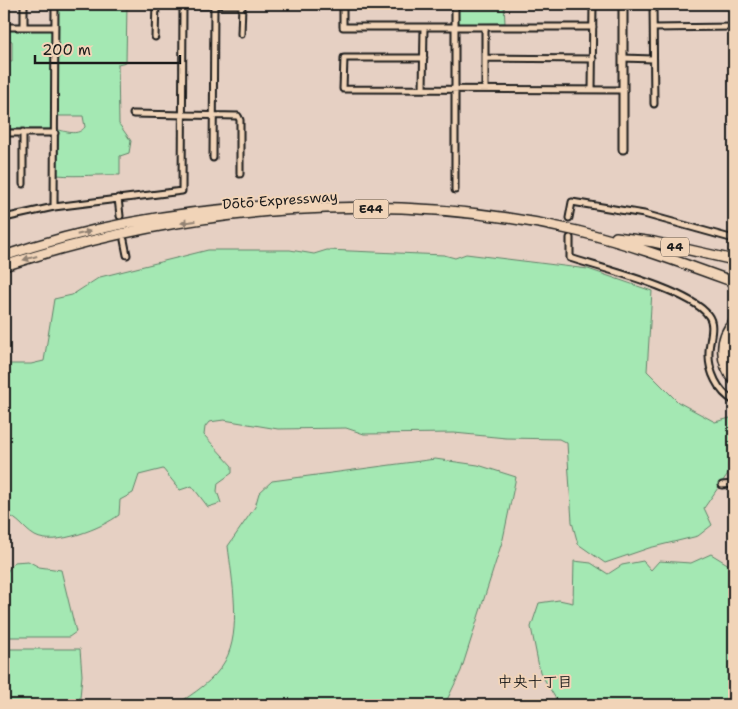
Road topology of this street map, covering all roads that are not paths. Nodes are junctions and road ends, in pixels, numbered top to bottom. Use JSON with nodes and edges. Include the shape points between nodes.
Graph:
{"nodes":[{"id":1,"x":24,"y":4,"type":"edge"},
{"id":2,"x":55,"y":4,"type":"edge"},
{"id":3,"x":214,"y":4,"type":"edge"},
{"id":4,"x":343,"y":4,"type":"edge"},
{"id":5,"x":455,"y":4,"type":"edge"},
{"id":6,"x":593,"y":4,"type":"edge"},
{"id":7,"x":623,"y":4,"type":"edge"},
{"id":8,"x":654,"y":4,"type":"edge"},
{"id":9,"x":156,"y":5,"type":"edge"},
{"id":10,"x":184,"y":5,"type":"edge"},
{"id":11,"x":4,"y":27,"type":"edge"},
{"id":12,"x":24,"y":27,"type":"junction"},
{"id":13,"x":55,"y":27,"type":"junction"},
{"id":14,"x":424,"y":27,"type":"junction"},
{"id":15,"x":454,"y":27,"type":"junction"},
{"id":16,"x":485,"y":27,"type":"junction"},
{"id":17,"x":593,"y":27,"type":"junction"},
{"id":18,"x":654,"y":28,"type":"junction"},
{"id":19,"x":734,"y":28,"type":"edge"},
{"id":20,"x":241,"y":34,"type":"dead end"},
{"id":21,"x":156,"y":37,"type":"dead end"},
{"id":22,"x":424,"y":58,"type":"junction"},
{"id":23,"x":485,"y":58,"type":"junction"},
{"id":24,"x":623,"y":58,"type":"junction"},
{"id":25,"x":593,"y":59,"type":"junction"},
{"id":26,"x":653,"y":59,"type":"junction"},
{"id":27,"x":423,"y":89,"type":"junction"},
{"id":28,"x":454,"y":89,"type":"junction"},
{"id":29,"x":485,"y":89,"type":"junction"},
{"id":30,"x":592,"y":90,"type":"junction"},
{"id":31,"x":622,"y":90,"type":"junction"},
{"id":32,"x":654,"y":104,"type":"dead end"},
{"id":33,"x":134,"y":114,"type":"dead end"},
{"id":34,"x":184,"y":114,"type":"junction"},
{"id":35,"x":214,"y":115,"type":"junction"},
{"id":36,"x":4,"y":132,"type":"edge"},
{"id":37,"x":23,"y":132,"type":"junction"},
{"id":38,"x":55,"y":133,"type":"junction"},
{"id":39,"x":623,"y":149,"type":"dead end"},
{"id":40,"x":214,"y":158,"type":"dead end"},
{"id":41,"x":240,"y":174,"type":"dead end"},
{"id":42,"x":23,"y":184,"type":"dead end"},
{"id":43,"x":455,"y":190,"type":"dead end"},
{"id":44,"x":118,"y":198,"type":"junction"},
{"id":45,"x":54,"y":207,"type":"junction"},
{"id":46,"x":120,"y":216,"type":"dead end"},
{"id":47,"x":4,"y":218,"type":"edge"},
{"id":48,"x":569,"y":218,"type":"dead end"},
{"id":49,"x":616,"y":237,"type":"junction"},
{"id":50,"x":570,"y":238,"type":"dead end"},
{"id":51,"x":734,"y":239,"type":"edge"},
{"id":52,"x":124,"y":240,"type":"dead end"},
{"id":53,"x":127,"y":255,"type":"dead end"},
{"id":54,"x":4,"y":256,"type":"edge"},
{"id":55,"x":734,"y":260,"type":"edge"},
{"id":56,"x":4,"y":266,"type":"edge"},
{"id":57,"x":734,"y":276,"type":"edge"},
{"id":58,"x":734,"y":282,"type":"edge"},
{"id":59,"x":734,"y":322,"type":"edge"},
{"id":60,"x":734,"y":333,"type":"edge"},
{"id":61,"x":734,"y":369,"type":"edge"},
{"id":62,"x":734,"y":380,"type":"edge"},
{"id":63,"x":734,"y":401,"type":"edge"},
{"id":64,"x":722,"y":484,"type":"dead end"},
{"id":65,"x":734,"y":484,"type":"edge"}],
"edges":[{"from":1,"to":12,"type":"street"},
{"from":2,"to":13,"type":"street"},
{"from":3,"to":10,"type":"street"},
{"from":3,"to":20,"type":"street","via":[[242,5]]},
{"from":3,"to":35,"type":"street"},
{"from":4,"to":14,"type":"street","via":[[343,27]]},
{"from":5,"to":15,"type":"street"},
{"from":6,"to":17,"type":"street"},
{"from":7,"to":24,"type":"street"},
{"from":8,"to":18,"type":"street"},
{"from":9,"to":10,"type":"street"},
{"from":9,"to":21,"type":"street"},
{"from":10,"to":34,"type":"street"},
{"from":11,"to":12,"type":"street"},
{"from":12,"to":13,"type":"street"},
{"from":13,"to":38,"type":"street"},
{"from":14,"to":15,"type":"street"},
{"from":14,"to":22,"type":"street"},
{"from":15,"to":16,"type":"street"},
{"from":15,"to":28,"type":"street"},
{"from":16,"to":17,"type":"street"},
{"from":16,"to":23,"type":"street"},
{"from":17,"to":25,"type":"street"},
{"from":18,"to":19,"type":"street"},
{"from":18,"to":26,"type":"street"},
{"from":22,"to":27,"type":"street"},
{"from":22,"to":27,"type":"street","via":[[344,58],[343,89]]},
{"from":23,"to":25,"type":"street"},
{"from":23,"to":29,"type":"street"},
{"from":24,"to":26,"type":"street"},
{"from":24,"to":31,"type":"street"},
{"from":25,"to":30,"type":"street"},
{"from":26,"to":32,"type":"street"},
{"from":27,"to":28,"type":"street"},
{"from":28,"to":29,"type":"street"},
{"from":28,"to":43,"type":"street"},
{"from":29,"to":30,"type":"street"},
{"from":30,"to":31,"type":"street"},
{"from":31,"to":39,"type":"street"},
{"from":33,"to":34,"type":"street"},
{"from":34,"to":35,"type":"street"},
{"from":34,"to":44,"type":"street","via":[[182,191]]},
{"from":35,"to":40,"type":"street"},
{"from":35,"to":41,"type":"street","via":[[238,116],[240,120]]},
{"from":36,"to":37,"type":"street"},
{"from":37,"to":38,"type":"street"},
{"from":37,"to":42,"type":"street"},
{"from":38,"to":45,"type":"street"},
{"from":44,"to":45,"type":"street"},
{"from":44,"to":46,"type":"street"},
{"from":45,"to":47,"type":"street"},
{"from":48,"to":51,"type":"street","via":[[572,202],[644,214]]},
{"from":54,"to":49,"type":"highway","name":"Dōtō Expressway","number":"E44","one_way":true,"via":[[125,223],[188,213],[289,204],[373,203],[450,207],[559,223]]},
{"from":49,"to":55,"type":"highway","number":"44"},
{"from":49,"to":57,"type":"highway","name":"Dōtō Expressway","number":"E44"},
{"from":50,"to":63,"type":"street","via":[[570,258],[663,289],[703,309],[710,316],[712,325],[708,352],[712,371],[721,389]]},
{"from":52,"to":53,"type":"street"},
{"from":58,"to":56,"type":"highway","name":"Dōtō Expressway","number":"E44","one_way":true,"via":[[656,254],[575,231],[492,216],[414,209],[289,211],[181,223],[70,246]]},
{"from":59,"to":62,"type":"highway","via":[[725,335],[722,351],[725,366]]},
{"from":60,"to":61,"type":"highway","via":[[729,352]]},
{"from":64,"to":65,"type":"street"}]}
